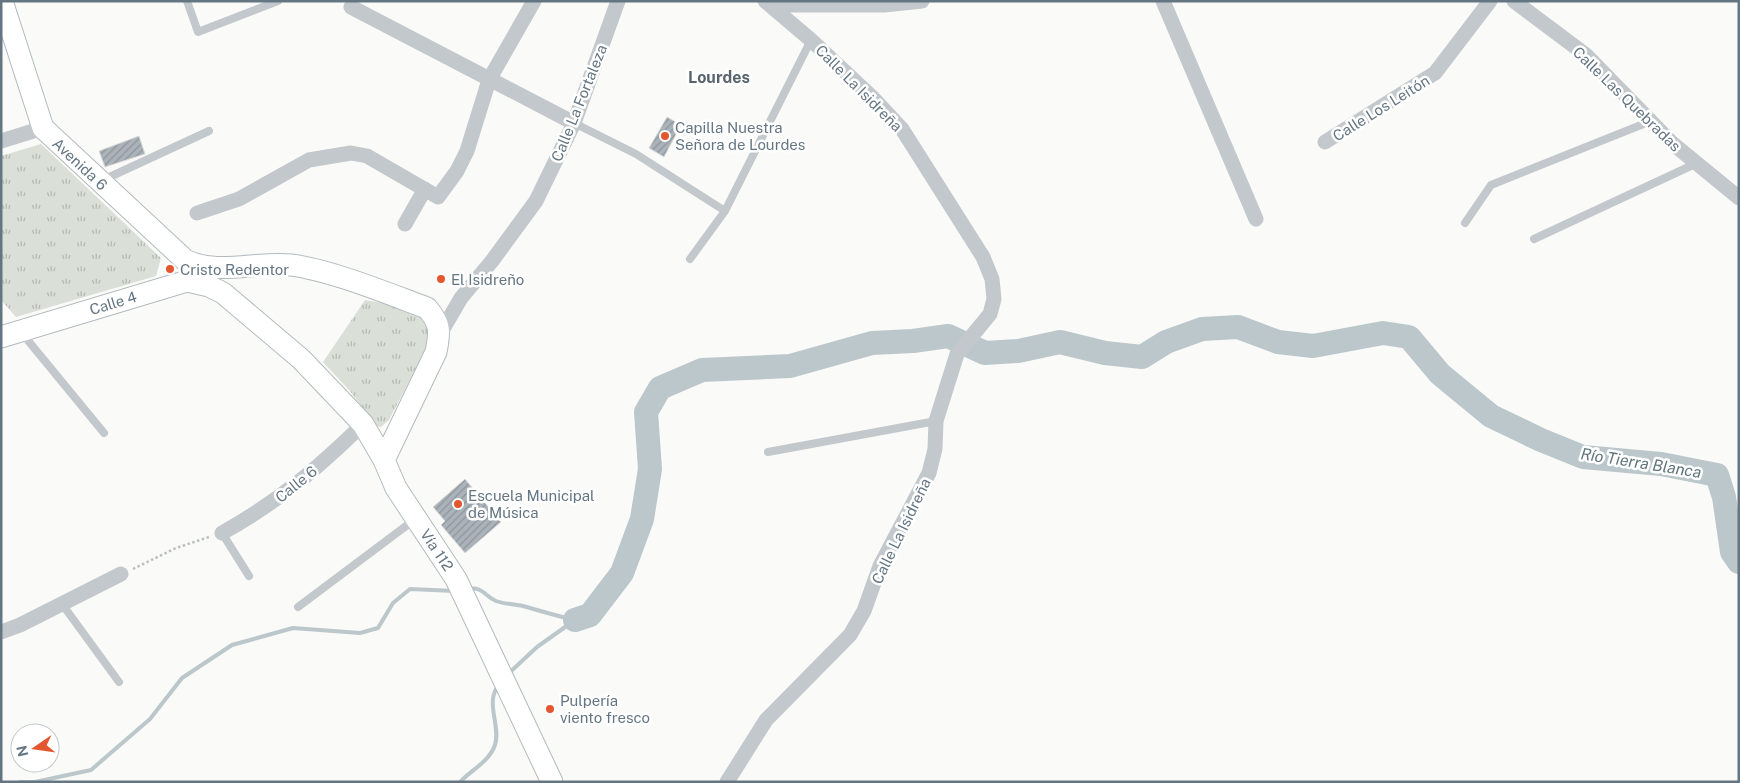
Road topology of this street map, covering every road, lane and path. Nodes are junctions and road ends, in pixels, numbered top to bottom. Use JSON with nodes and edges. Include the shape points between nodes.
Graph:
{"nodes":[{"id":1,"x":2,"y":1,"type":"edge"},
{"id":2,"x":187,"y":1,"type":"edge"},
{"id":3,"x":278,"y":1,"type":"edge"},
{"id":4,"x":534,"y":1,"type":"edge"},
{"id":5,"x":618,"y":1,"type":"edge"},
{"id":6,"x":922,"y":1,"type":"edge"},
{"id":7,"x":1163,"y":1,"type":"edge"},
{"id":8,"x":1490,"y":1,"type":"edge"},
{"id":9,"x":1514,"y":1,"type":"edge"},
{"id":10,"x":768,"y":3,"type":"edge"},
{"id":11,"x":351,"y":7,"type":"dead end"},
{"id":12,"x":811,"y":40,"type":"junction"},
{"id":13,"x":489,"y":80,"type":"junction"},
{"id":14,"x":1651,"y":121,"type":"junction"},
{"id":15,"x":574,"y":123,"type":"junction"},
{"id":16,"x":43,"y":128,"type":"junction"},
{"id":17,"x":209,"y":131,"type":"dead end"},
{"id":18,"x":1,"y":141,"type":"edge"},
{"id":19,"x":1325,"y":142,"type":"dead end"},
{"id":20,"x":1695,"y":164,"type":"junction"},
{"id":21,"x":99,"y":182,"type":"junction"},
{"id":22,"x":425,"y":189,"type":"junction"},
{"id":23,"x":1739,"y":198,"type":"edge"},
{"id":24,"x":725,"y":211,"type":"junction"},
{"id":25,"x":197,"y":213,"type":"dead end"},
{"id":26,"x":1256,"y":219,"type":"dead end"},
{"id":27,"x":1465,"y":223,"type":"dead end"},
{"id":28,"x":405,"y":224,"type":"dead end"},
{"id":29,"x":1534,"y":239,"type":"dead end"},
{"id":30,"x":690,"y":259,"type":"dead end"},
{"id":31,"x":186,"y":260,"type":"junction"},
{"id":32,"x":226,"y":268,"type":"junction"},
{"id":33,"x":187,"y":281,"type":"junction"},
{"id":34,"x":223,"y":294,"type":"junction"},
{"id":35,"x":461,"y":298,"type":"junction"},
{"id":36,"x":434,"y":320,"type":"junction"},
{"id":37,"x":11,"y":334,"type":"edge"},
{"id":38,"x":936,"y":421,"type":"junction"},
{"id":39,"x":362,"y":424,"type":"junction"},
{"id":40,"x":401,"y":425,"type":"junction"},
{"id":41,"x":104,"y":433,"type":"dead end"},
{"id":42,"x":768,"y":452,"type":"dead end"},
{"id":43,"x":384,"y":460,"type":"junction"},
{"id":44,"x":416,"y":519,"type":"junction"},
{"id":45,"x":222,"y":533,"type":"junction"},
{"id":46,"x":121,"y":574,"type":"joint"},
{"id":47,"x":249,"y":576,"type":"dead end"},
{"id":48,"x":62,"y":604,"type":"junction"},
{"id":49,"x":298,"y":607,"type":"dead end"},
{"id":50,"x":1,"y":632,"type":"edge"},
{"id":51,"x":119,"y":682,"type":"dead end"},
{"id":52,"x":552,"y":782,"type":"edge"},
{"id":53,"x":728,"y":782,"type":"edge"}],
"edges":[{"from":1,"to":16,"type":"main road","name":"Avenida 6"},
{"from":2,"to":3,"type":"lane","via":[[198,32]]},
{"from":4,"to":13,"type":"street"},
{"from":5,"to":15,"type":"street","name":"Calle La Fortaleza"},
{"from":6,"to":10,"type":"street","via":[[884,6]]},
{"from":7,"to":26,"type":"street"},
{"from":8,"to":19,"type":"street","name":"Calle Los Leitón","via":[[1435,73]]},
{"from":9,"to":14,"type":"street","name":"Calle Las Quebradas","via":[[1586,55]]},
{"from":10,"to":12,"type":"street","name":"Calle La Isidreña"},
{"from":11,"to":13,"type":"street"},
{"from":12,"to":24,"type":"lane"},
{"from":12,"to":38,"type":"street","name":"Calle La Isidreña","via":[[902,129],[983,256],[992,279],[994,299],[990,314],[957,354]]},
{"from":13,"to":15,"type":"street"},
{"from":13,"to":22,"type":"street","via":[[467,151],[457,171],[438,197]]},
{"from":14,"to":20,"type":"street","name":"Calle Las Quebradas"},
{"from":14,"to":27,"type":"lane","via":[[1492,185]]},
{"from":15,"to":24,"type":"lane","via":[[636,154]]},
{"from":15,"to":35,"type":"street","name":"Calle La Fortaleza","via":[[536,201]]},
{"from":16,"to":18,"type":"street"},
{"from":16,"to":21,"type":"main road","name":"Avenida 6"},
{"from":17,"to":21,"type":"lane"},
{"from":20,"to":23,"type":"street","name":"Calle Las Quebradas"},
{"from":20,"to":29,"type":"lane"},
{"from":21,"to":31,"type":"main road","name":"Avenida 6"},
{"from":22,"to":25,"type":"street","via":[[367,156],[351,153],[331,155],[309,160],[239,199]]},
{"from":22,"to":28,"type":"street"},
{"from":24,"to":30,"type":"lane"},
{"from":31,"to":32,"type":"main road","name":"Avenida 6","via":[[203,267]]},
{"from":31,"to":33,"type":"main road","via":[[191,269]]},
{"from":32,"to":34,"type":"main road","via":[[221,277]]},
{"from":32,"to":36,"type":"main road","via":[[262,263],[318,271]]},
{"from":33,"to":34,"type":"main road","via":[[209,286]]},
{"from":33,"to":37,"type":"main road","name":"Calle 4"},
{"from":34,"to":39,"type":"main road","via":[[301,359]]},
{"from":35,"to":36,"type":"street","name":"Calle La Fortaleza"},
{"from":35,"to":36,"type":"street","name":"Calle La Fortaleza","via":[[443,306]]},
{"from":36,"to":40,"type":"main road","via":[[436,352]]},
{"from":37,"to":41,"type":"lane"},
{"from":38,"to":42,"type":"lane"},
{"from":38,"to":53,"type":"street","name":"Calle La Isidreña","via":[[935,449],[929,473],[880,566],[850,635],[766,720]]},
{"from":39,"to":40,"type":"main road","via":[[381,435]]},
{"from":39,"to":43,"type":"main road"},
{"from":39,"to":45,"type":"street","name":"Calle 6","via":[[292,488],[263,510]]},
{"from":40,"to":43,"type":"main road"},
{"from":43,"to":44,"type":"main road","name":"Vía 112","via":[[390,478]]},
{"from":44,"to":49,"type":"lane"},
{"from":44,"to":52,"type":"main road","name":"Vía 112","via":[[466,598]]},
{"from":45,"to":46,"type":"path","via":[[176,548]]},
{"from":45,"to":47,"type":"lane"},
{"from":46,"to":48,"type":"street"},
{"from":48,"to":50,"type":"street"},
{"from":48,"to":51,"type":"lane"}]}
